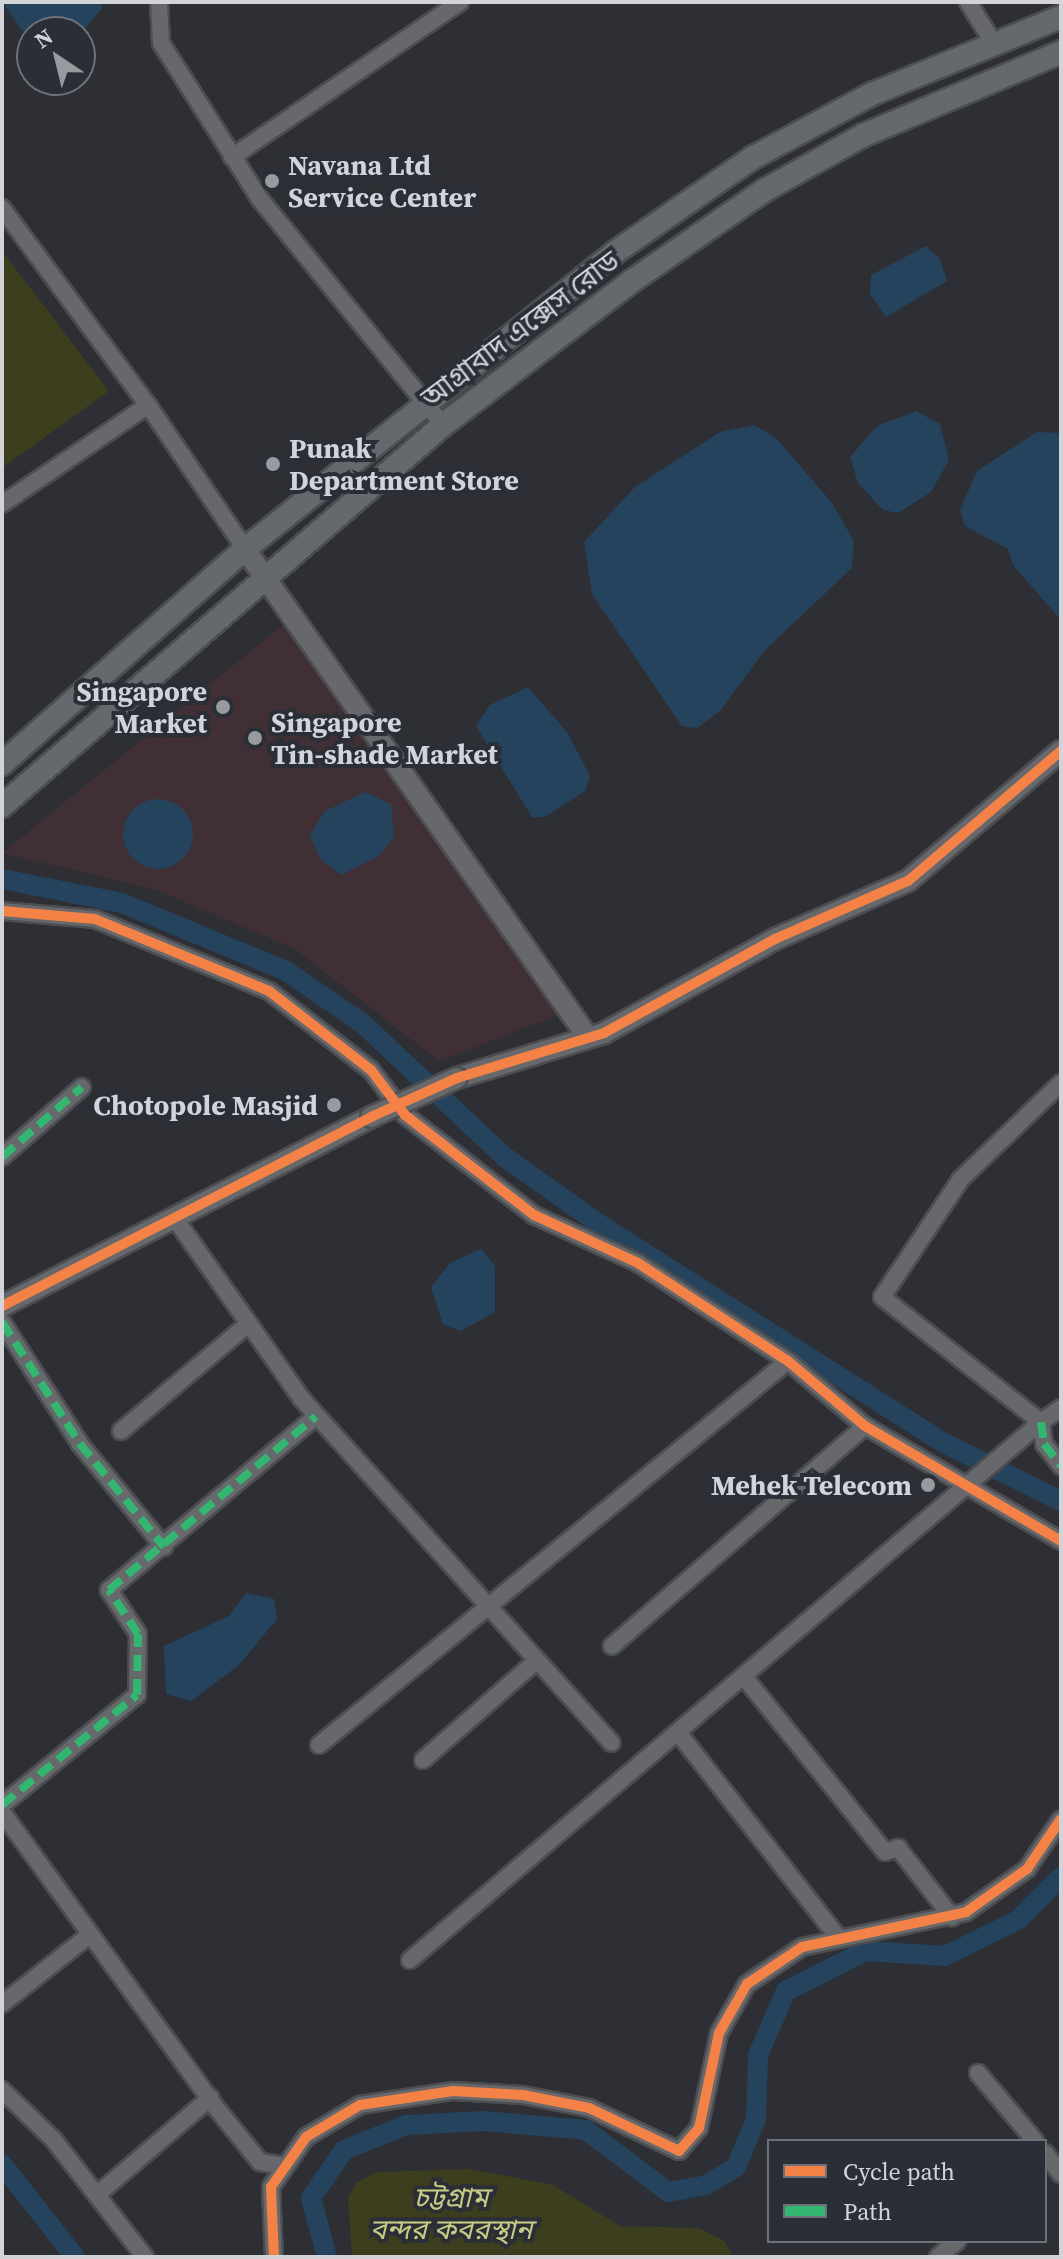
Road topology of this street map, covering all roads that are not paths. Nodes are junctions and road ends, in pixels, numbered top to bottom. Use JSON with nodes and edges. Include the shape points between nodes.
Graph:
{"nodes":[{"id":1,"x":159,"y":2,"type":"edge"},
{"id":2,"x":460,"y":2,"type":"edge"},
{"id":3,"x":968,"y":2,"type":"edge"},
{"id":4,"x":1061,"y":17,"type":"edge"},
{"id":5,"x":993,"y":42,"type":"junction"},
{"id":6,"x":1061,"y":52,"type":"edge"},
{"id":7,"x":232,"y":157,"type":"junction"},
{"id":8,"x":2,"y":208,"type":"edge"},
{"id":9,"x":424,"y":400,"type":"junction"},
{"id":10,"x":148,"y":405,"type":"junction"},
{"id":11,"x":443,"y":425,"type":"junction"},
{"id":12,"x":2,"y":504,"type":"edge"},
{"id":13,"x":245,"y":549,"type":"junction"},
{"id":14,"x":264,"y":576,"type":"junction"},
{"id":15,"x":1061,"y":751,"type":"edge"},
{"id":16,"x":2,"y":764,"type":"edge"},
{"id":17,"x":2,"y":806,"type":"edge"},
{"id":18,"x":2,"y":911,"type":"edge"},
{"id":19,"x":587,"y":1036,"type":"junction"},
{"id":20,"x":1061,"y":1083,"type":"edge"},
{"id":21,"x":82,"y":1087,"type":"dead end"},
{"id":22,"x":2,"y":1157,"type":"edge"},
{"id":23,"x":176,"y":1220,"type":"junction"},
{"id":24,"x":2,"y":1306,"type":"edge"},
{"id":25,"x":2,"y":1322,"type":"edge"},
{"id":26,"x":247,"y":1325,"type":"junction"},
{"id":27,"x":788,"y":1361,"type":"junction"},
{"id":28,"x":1061,"y":1408,"type":"edge"},
{"id":29,"x":316,"y":1416,"type":"junction"},
{"id":30,"x":1041,"y":1422,"type":"junction"},
{"id":31,"x":865,"y":1426,"type":"junction"},
{"id":32,"x":121,"y":1431,"type":"dead end"},
{"id":33,"x":1061,"y":1466,"type":"edge"},
{"id":34,"x":970,"y":1479,"type":"junction"},
{"id":35,"x":1061,"y":1541,"type":"edge"},
{"id":36,"x":164,"y":1547,"type":"junction"},
{"id":37,"x":486,"y":1608,"type":"junction"},
{"id":38,"x":612,"y":1646,"type":"dead end"},
{"id":39,"x":536,"y":1661,"type":"junction"},
{"id":40,"x":745,"y":1678,"type":"junction"},
{"id":41,"x":680,"y":1735,"type":"junction"},
{"id":42,"x":612,"y":1743,"type":"dead end"},
{"id":43,"x":319,"y":1745,"type":"dead end"},
{"id":44,"x":423,"y":1760,"type":"dead end"},
{"id":45,"x":2,"y":1805,"type":"edge"},
{"id":46,"x":2,"y":1812,"type":"edge"},
{"id":47,"x":1061,"y":1819,"type":"edge"},
{"id":48,"x":952,"y":1917,"type":"junction"},
{"id":49,"x":88,"y":1936,"type":"junction"},
{"id":50,"x":838,"y":1937,"type":"junction"},
{"id":51,"x":410,"y":1960,"type":"dead end"},
{"id":52,"x":2,"y":2004,"type":"edge"},
{"id":53,"x":978,"y":2073,"type":"dead end"},
{"id":54,"x":2,"y":2090,"type":"edge"},
{"id":55,"x":210,"y":2098,"type":"junction"},
{"id":56,"x":1033,"y":2139,"type":"edge"},
{"id":57,"x":284,"y":2166,"type":"junction"},
{"id":58,"x":98,"y":2194,"type":"junction"},
{"id":59,"x":955,"y":2243,"type":"edge"},
{"id":60,"x":145,"y":2257,"type":"edge"},
{"id":61,"x":274,"y":2257,"type":"edge"},
{"id":62,"x":938,"y":2257,"type":"edge"}],
"edges":[{"from":1,"to":7,"type":"street","via":[[161,43]]},
{"from":2,"to":7,"type":"street"},
{"from":3,"to":5,"type":"street"},
{"from":4,"to":5,"type":"main road","name":"আগ্রাবাদ এক্সেস রোড"},
{"from":5,"to":9,"type":"main road","name":"আগ্রাবাদ এক্সেস রোড","via":[[752,158]]},
{"from":6,"to":11,"type":"main road","name":"আগ্রাবাদ এক্সেস রোড","via":[[864,135],[765,190]]},
{"from":7,"to":9,"type":"street"},
{"from":8,"to":10,"type":"street"},
{"from":9,"to":11,"type":"street"},
{"from":9,"to":13,"type":"main road","name":"আগ্রাবাদ এক্সেস রোড"},
{"from":10,"to":12,"type":"street"},
{"from":10,"to":13,"type":"street"},
{"from":11,"to":14,"type":"main road","name":"আগ্রাবাদ এক্সেস রোড"},
{"from":13,"to":14,"type":"street"},
{"from":13,"to":16,"type":"main road","name":"আগ্রাবাদ এক্সেস রোড"},
{"from":14,"to":17,"type":"main road","name":"আগ্রাবাদ এক্সেস রোড"},
{"from":14,"to":19,"type":"street"},
{"from":15,"to":19,"type":"street","via":[[908,881],[786,933],[651,1011]]},
{"from":18,"to":27,"type":"street","via":[[95,919],[269,991],[371,1070],[405,1115],[498,1190],[567,1233],[638,1263]]},
{"from":19,"to":23,"type":"street","bridge":true,"via":[[457,1078]]},
{"from":20,"to":30,"type":"street","via":[[961,1179],[882,1297]]},
{"from":21,"to":22,"type":"street"},
{"from":23,"to":24,"type":"street"},
{"from":23,"to":26,"type":"street"},
{"from":25,"to":36,"type":"street","via":[[80,1444]]},
{"from":26,"to":29,"type":"street"},
{"from":26,"to":32,"type":"street"},
{"from":27,"to":31,"type":"street"},
{"from":27,"to":37,"type":"street"},
{"from":28,"to":30,"type":"street"},
{"from":29,"to":36,"type":"street"},
{"from":29,"to":37,"type":"street"},
{"from":30,"to":33,"type":"street","via":[[1044,1444]]},
{"from":30,"to":34,"type":"street"},
{"from":31,"to":34,"type":"street"},
{"from":31,"to":38,"type":"street"},
{"from":34,"to":35,"type":"street"},
{"from":34,"to":40,"type":"street"},
{"from":36,"to":45,"type":"street","via":[[109,1590],[138,1634],[137,1695]]},
{"from":37,"to":39,"type":"street"},
{"from":37,"to":43,"type":"street"},
{"from":39,"to":42,"type":"street"},
{"from":39,"to":44,"type":"street"},
{"from":40,"to":41,"type":"street"},
{"from":40,"to":48,"type":"street","via":[[885,1852],[898,1848]]},
{"from":41,"to":50,"type":"street"},
{"from":41,"to":51,"type":"street"},
{"from":46,"to":49,"type":"street"},
{"from":47,"to":48,"type":"street","via":[[1027,1869]]},
{"from":48,"to":50,"type":"street"},
{"from":49,"to":52,"type":"street"},
{"from":49,"to":55,"type":"street"},
{"from":50,"to":57,"type":"street","via":[[802,1947],[747,1984],[719,2033],[699,2128],[679,2151],[589,2108],[453,2091],[339,2112]]},
{"from":53,"to":56,"type":"street"},
{"from":54,"to":58,"type":"street"},
{"from":55,"to":57,"type":"street","via":[[260,2162]]},
{"from":55,"to":58,"type":"street"},
{"from":57,"to":61,"type":"street","via":[[271,2187]]},
{"from":58,"to":60,"type":"street"},
{"from":59,"to":62,"type":"street"}]}
